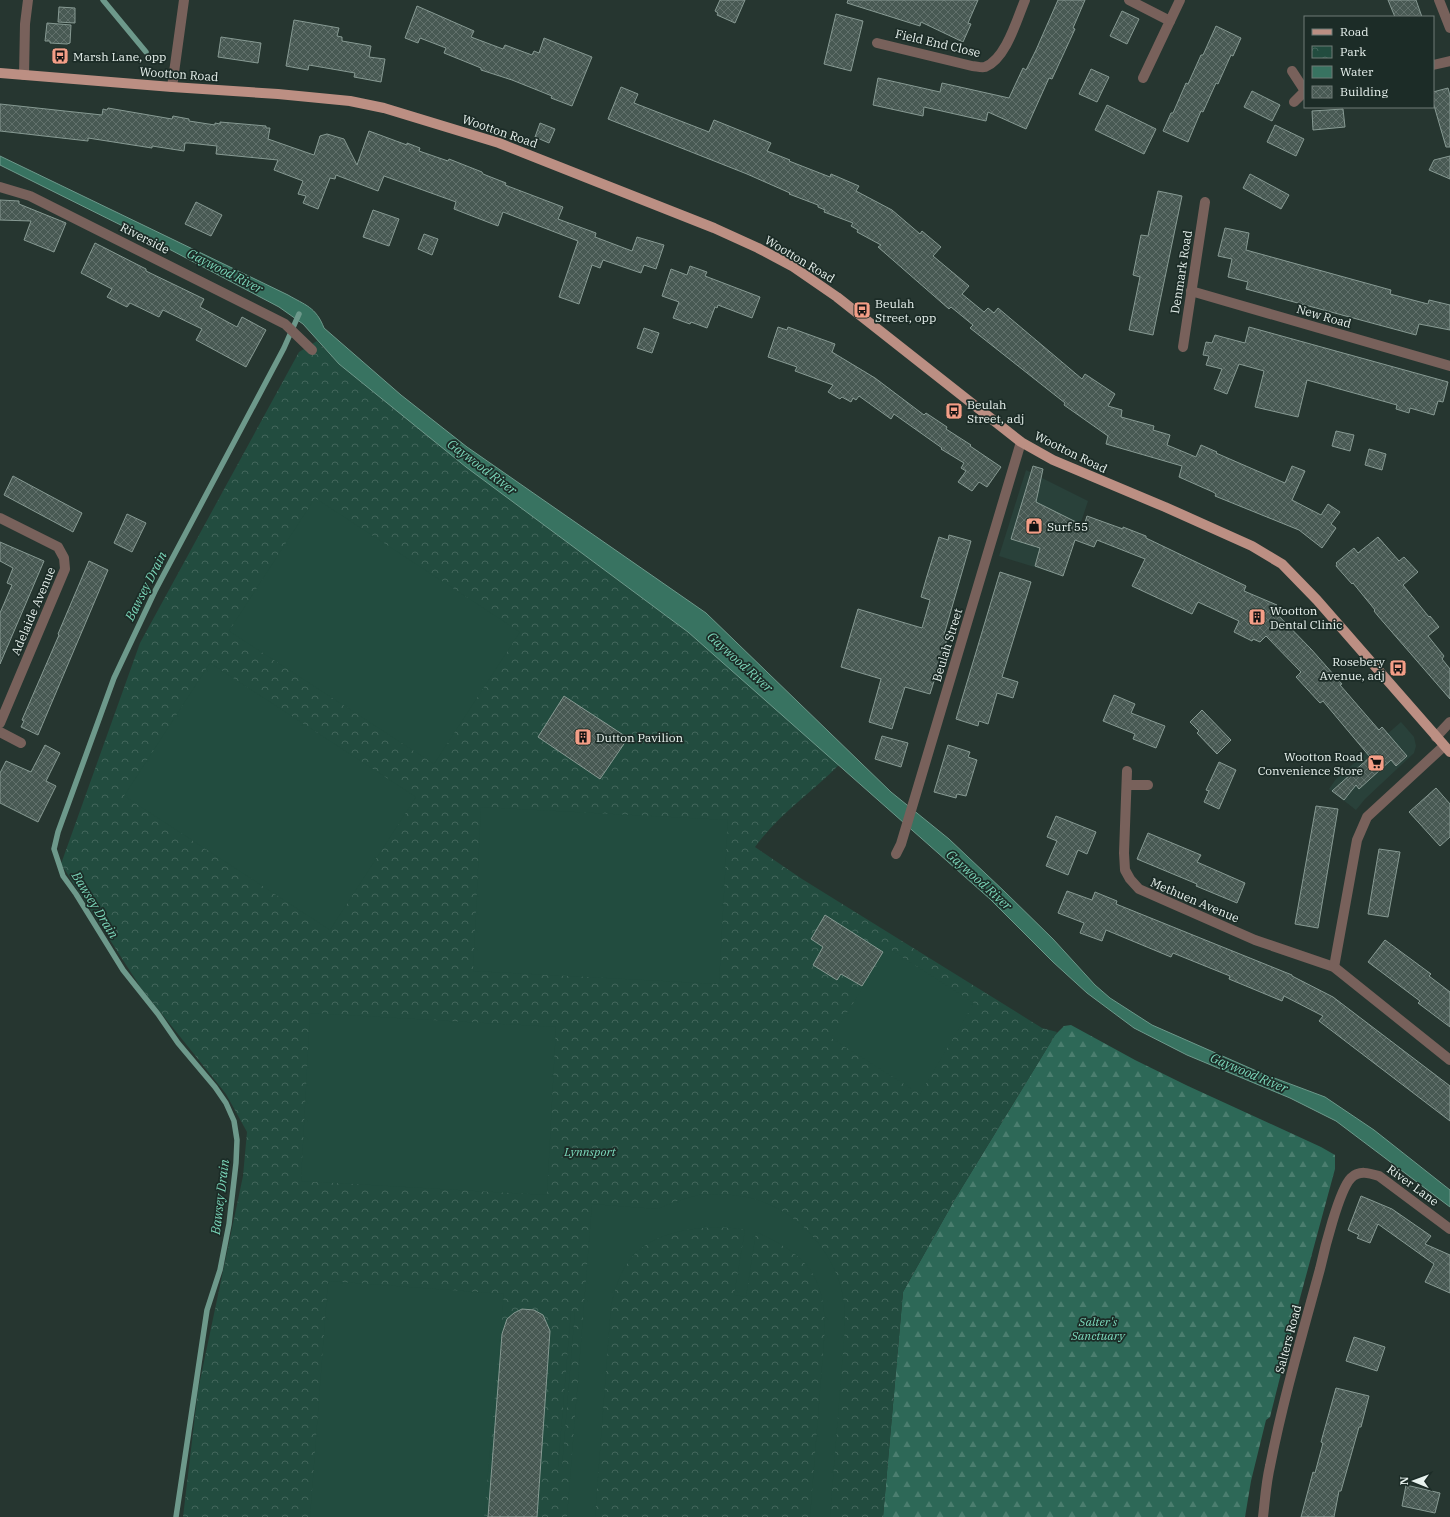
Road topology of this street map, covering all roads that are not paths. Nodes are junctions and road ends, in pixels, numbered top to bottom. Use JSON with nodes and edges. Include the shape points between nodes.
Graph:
{"nodes":[{"id":1,"x":28,"y":0,"type":"edge"},
{"id":2,"x":184,"y":0,"type":"edge"},
{"id":3,"x":1025,"y":0,"type":"edge"},
{"id":4,"x":1129,"y":0,"type":"edge"},
{"id":5,"x":1180,"y":0,"type":"edge"},
{"id":6,"x":1439,"y":0,"type":"edge"},
{"id":7,"x":1170,"y":20,"type":"junction"},
{"id":8,"x":1450,"y":28,"type":"edge"},
{"id":9,"x":877,"y":43,"type":"dead end"},
{"id":10,"x":1450,"y":61,"type":"edge"},
{"id":11,"x":1434,"y":65,"type":"edge"},
{"id":12,"x":1292,"y":71,"type":"dead end"},
{"id":13,"x":0,"y":73,"type":"edge"},
{"id":14,"x":24,"y":75,"type":"junction"},
{"id":15,"x":1143,"y":78,"type":"dead end"},
{"id":16,"x":172,"y":87,"type":"junction"},
{"id":17,"x":1304,"y":89,"type":"edge"},
{"id":18,"x":1304,"y":92,"type":"edge"},
{"id":19,"x":1294,"y":102,"type":"dead end"},
{"id":20,"x":0,"y":187,"type":"edge"},
{"id":21,"x":1205,"y":202,"type":"dead end"},
{"id":22,"x":1191,"y":291,"type":"junction"},
{"id":23,"x":309,"y":347,"type":"dead end"},
{"id":24,"x":1183,"y":347,"type":"dead end"},
{"id":25,"x":1450,"y":366,"type":"edge"},
{"id":26,"x":1021,"y":442,"type":"junction"},
{"id":27,"x":0,"y":518,"type":"edge"},
{"id":28,"x":1450,"y":722,"type":"edge"},
{"id":29,"x":0,"y":723,"type":"edge"},
{"id":30,"x":0,"y":732,"type":"edge"},
{"id":31,"x":1436,"y":737,"type":"junction"},
{"id":32,"x":21,"y":743,"type":"dead end"},
{"id":33,"x":1447,"y":749,"type":"edge"},
{"id":34,"x":1127,"y":771,"type":"dead end"},
{"id":35,"x":1127,"y":784,"type":"junction"},
{"id":36,"x":1148,"y":785,"type":"dead end"},
{"id":37,"x":896,"y":854,"type":"dead end"},
{"id":38,"x":1334,"y":967,"type":"junction"},
{"id":39,"x":1450,"y":1060,"type":"edge"},
{"id":40,"x":1356,"y":1173,"type":"joint"},
{"id":41,"x":1450,"y":1229,"type":"edge"},
{"id":42,"x":1263,"y":1517,"type":"edge"}],
"edges":[{"from":1,"to":14,"type":"street"},
{"from":2,"to":16,"type":"street"},
{"from":3,"to":9,"type":"street","name":"Field End Close","via":[[1003,51],[984,67]]},
{"from":4,"to":7,"type":"street"},
{"from":5,"to":7,"type":"street"},
{"from":6,"to":8,"type":"street"},
{"from":7,"to":15,"type":"street"},
{"from":10,"to":11,"type":"street"},
{"from":12,"to":17,"type":"street"},
{"from":13,"to":14,"type":"main road","name":"Wootton Road"},
{"from":14,"to":16,"type":"main road","name":"Wootton Road"},
{"from":16,"to":26,"type":"main road","name":"Wootton Road","via":[[350,101],[384,108],[499,143],[714,228],[792,266],[837,297]]},
{"from":18,"to":19,"type":"street"},
{"from":20,"to":23,"type":"street","name":"Riverside","via":[[30,196],[285,324]]},
{"from":21,"to":22,"type":"street","name":"Denmark Road"},
{"from":22,"to":24,"type":"street","name":"Denmark Road"},
{"from":22,"to":25,"type":"street","name":"New Road"},
{"from":26,"to":31,"type":"main road","name":"Wootton Road","via":[[1053,460],[1252,546],[1282,564],[1317,600]]},
{"from":26,"to":37,"type":"street","name":"Beulah Street"},
{"from":27,"to":29,"type":"street","name":"Adelaide Avenue","via":[[58,547],[64,558],[65,569]]},
{"from":28,"to":31,"type":"street"},
{"from":30,"to":32,"type":"street"},
{"from":31,"to":33,"type":"main road","name":"Wootton Road"},
{"from":33,"to":38,"type":"street","via":[[1363,823],[1357,840]]},
{"from":34,"to":35,"type":"street","name":"Methuen Avenue"},
{"from":35,"to":36,"type":"street"},
{"from":35,"to":38,"type":"street","name":"Methuen Avenue","via":[[1125,870],[1139,890],[1255,940]]},
{"from":38,"to":39,"type":"street","name":"Methuen Avenue"},
{"from":40,"to":41,"type":"street","name":"River Lane","via":[[1379,1176]]},
{"from":40,"to":42,"type":"street","name":"Salters Road","via":[[1349,1179],[1342,1194],[1327,1242],[1287,1393],[1270,1467]]}]}
